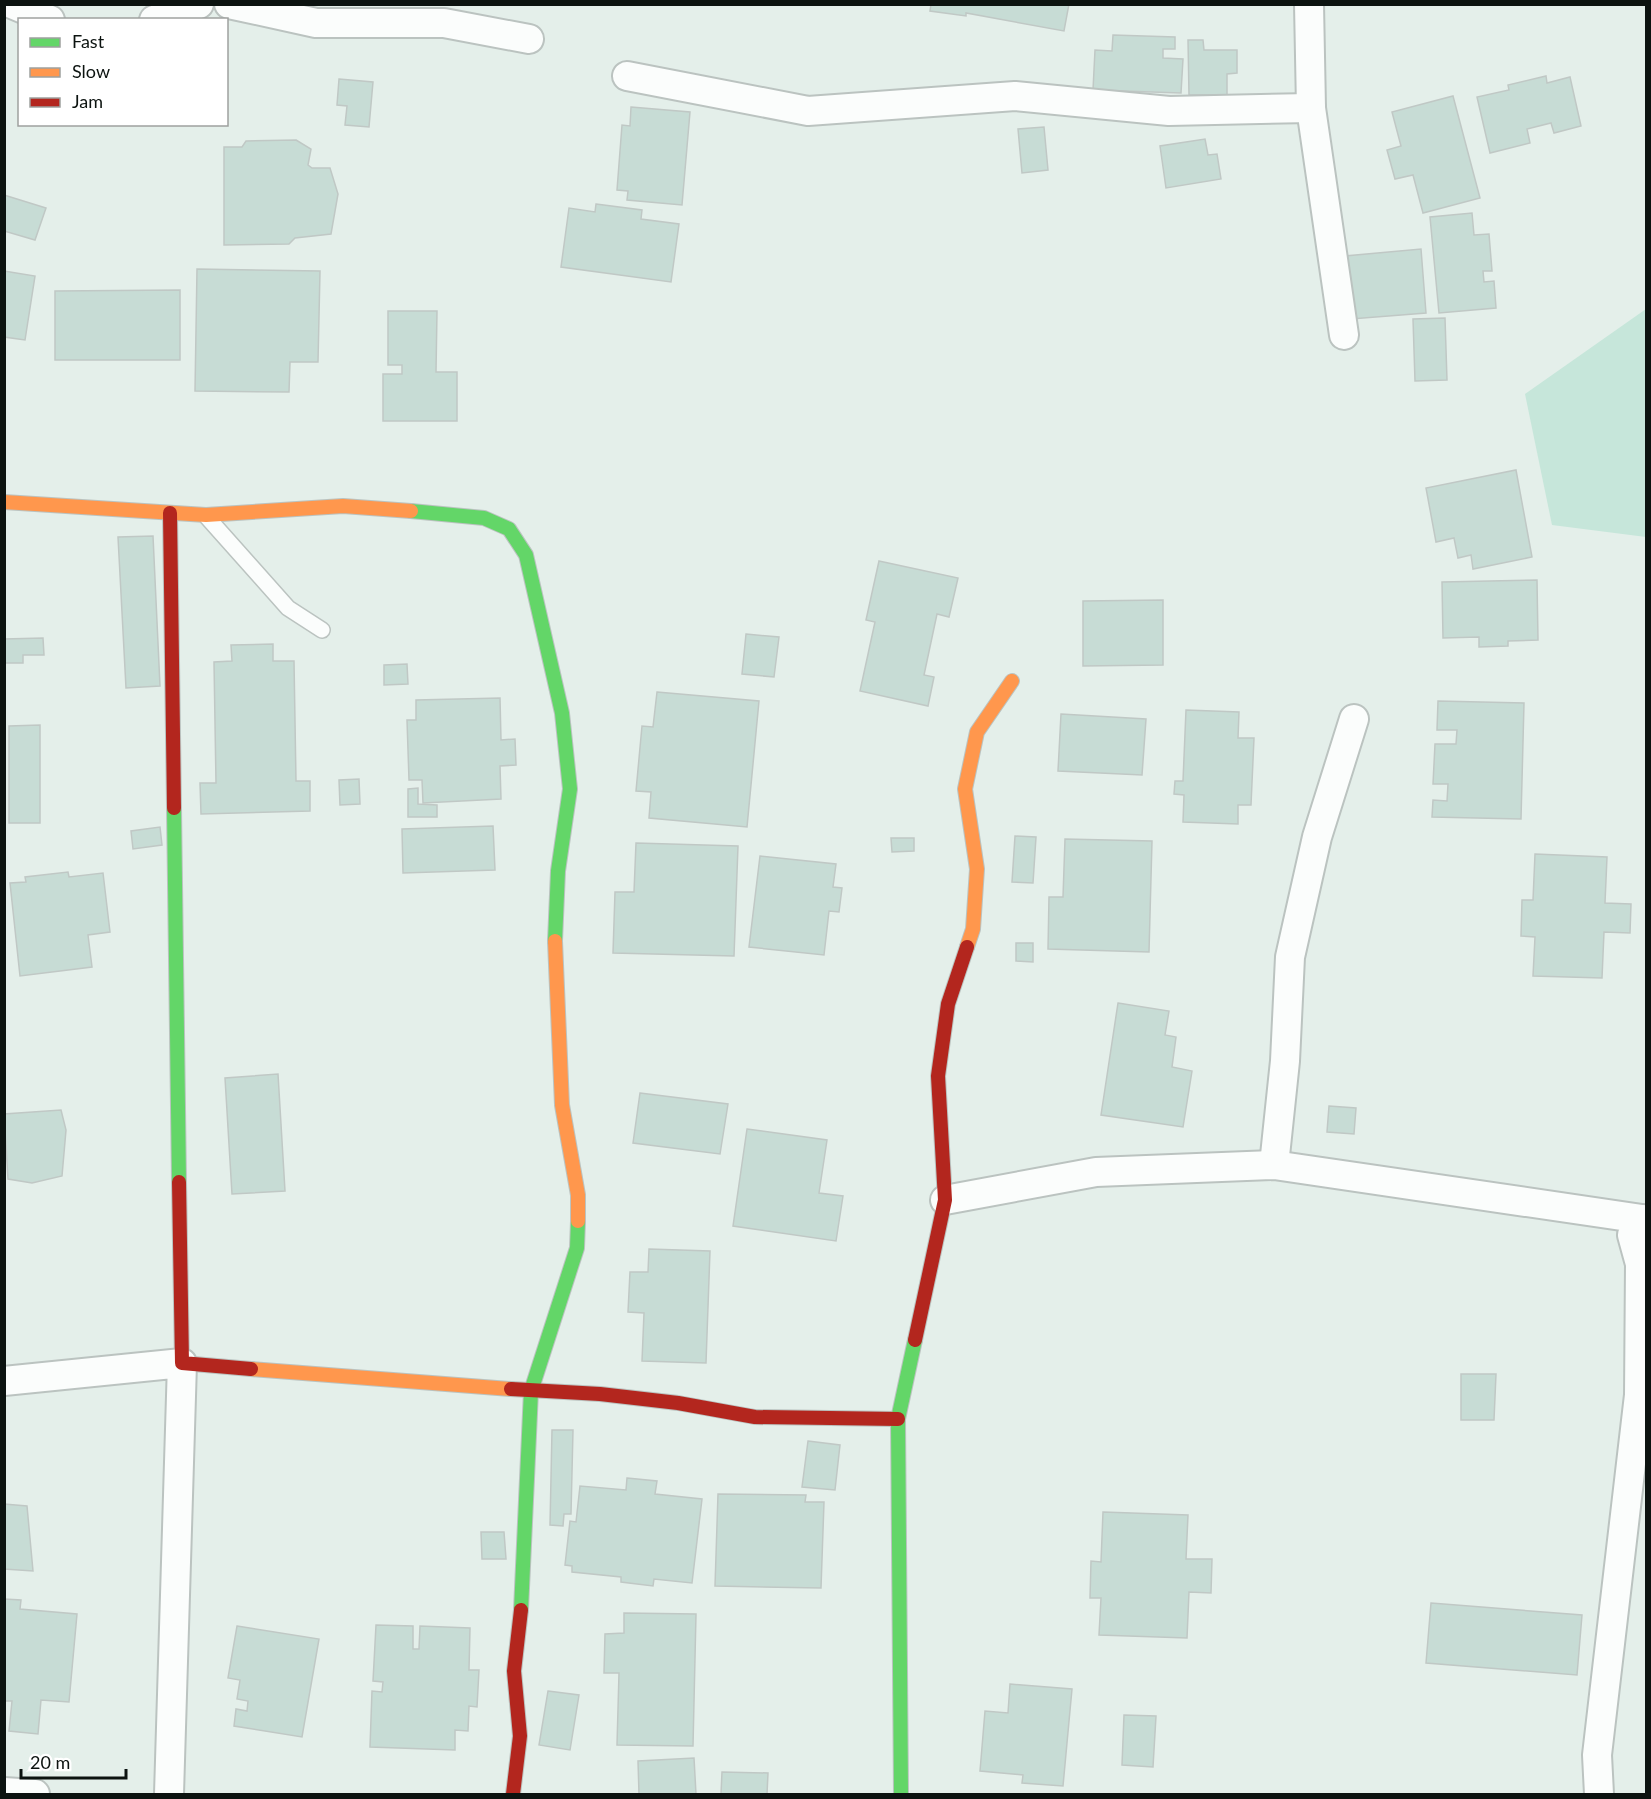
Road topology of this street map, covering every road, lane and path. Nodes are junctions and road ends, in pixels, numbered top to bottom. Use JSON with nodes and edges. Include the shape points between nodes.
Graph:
{"nodes":[{"id":1,"x":12,"y":4,"type":"edge"},
{"id":2,"x":199,"y":4,"type":"edge"},
{"id":3,"x":229,"y":4,"type":"edge"},
{"id":4,"x":1309,"y":4,"type":"edge"},
{"id":5,"x":45,"y":18,"type":"edge"},
{"id":6,"x":160,"y":18,"type":"edge"},
{"id":7,"x":529,"y":39,"type":"dead end"},
{"id":8,"x":627,"y":76,"type":"dead end"},
{"id":9,"x":1311,"y":108,"type":"junction"},
{"id":10,"x":1344,"y":335,"type":"dead end"},
{"id":11,"x":4,"y":502,"type":"edge"},
{"id":12,"x":170,"y":513,"type":"junction"},
{"id":13,"x":206,"y":515,"type":"junction"},
{"id":14,"x":321,"y":630,"type":"dead end"},
{"id":15,"x":1012,"y":681,"type":"dead end"},
{"id":16,"x":1354,"y":719,"type":"dead end"},
{"id":17,"x":1274,"y":1166,"type":"junction"},
{"id":18,"x":945,"y":1200,"type":"junction"},
{"id":19,"x":1645,"y":1220,"type":"edge"},
{"id":20,"x":182,"y":1363,"type":"junction"},
{"id":21,"x":4,"y":1381,"type":"edge"},
{"id":22,"x":531,"y":1391,"type":"junction"},
{"id":23,"x":898,"y":1419,"type":"junction"},
{"id":24,"x":4,"y":1792,"type":"edge"},
{"id":25,"x":35,"y":1794,"type":"edge"},
{"id":26,"x":169,"y":1794,"type":"edge"},
{"id":27,"x":513,"y":1794,"type":"edge"},
{"id":28,"x":902,"y":1794,"type":"edge"},
{"id":29,"x":1599,"y":1794,"type":"edge"}],
"edges":[{"from":1,"to":5,"type":"street"},
{"from":2,"to":6,"type":"street"},
{"from":3,"to":7,"type":"street","via":[[316,23],[444,23]]},
{"from":4,"to":9,"type":"street"},
{"from":8,"to":9,"type":"street","via":[[808,111],[1015,96],[1169,111]]},
{"from":9,"to":10,"type":"street"},
{"from":11,"to":12,"type":"street"},
{"from":12,"to":13,"type":"street"},
{"from":12,"to":20,"type":"street"},
{"from":13,"to":14,"type":"lane","via":[[288,608]]},
{"from":13,"to":22,"type":"street","via":[[343,506],[448,513],[484,518],[509,529],[526,555],[562,713],[570,789],[558,871],[555,930],[562,1106],[579,1195],[577,1248]]},
{"from":15,"to":18,"type":"street","via":[[977,732],[965,789],[977,868],[973,929],[948,1004],[938,1076]]},
{"from":16,"to":17,"type":"street","via":[[1317,837],[1290,957]]},
{"from":17,"to":18,"type":"street","via":[[1095,1172]]},
{"from":17,"to":19,"type":"street"},
{"from":18,"to":23,"type":"street"},
{"from":19,"to":29,"type":"street","via":[[1632,1234],[1640,1264],[1639,1395],[1596,1755]]},
{"from":20,"to":21,"type":"street"},
{"from":20,"to":22,"type":"street"},
{"from":20,"to":26,"type":"street"},
{"from":22,"to":23,"type":"street","via":[[678,1402],[755,1418]]},
{"from":22,"to":27,"type":"street","via":[[524,1581],[514,1671],[520,1736]]},
{"from":23,"to":28,"type":"street"},
{"from":24,"to":25,"type":"street"}]}
